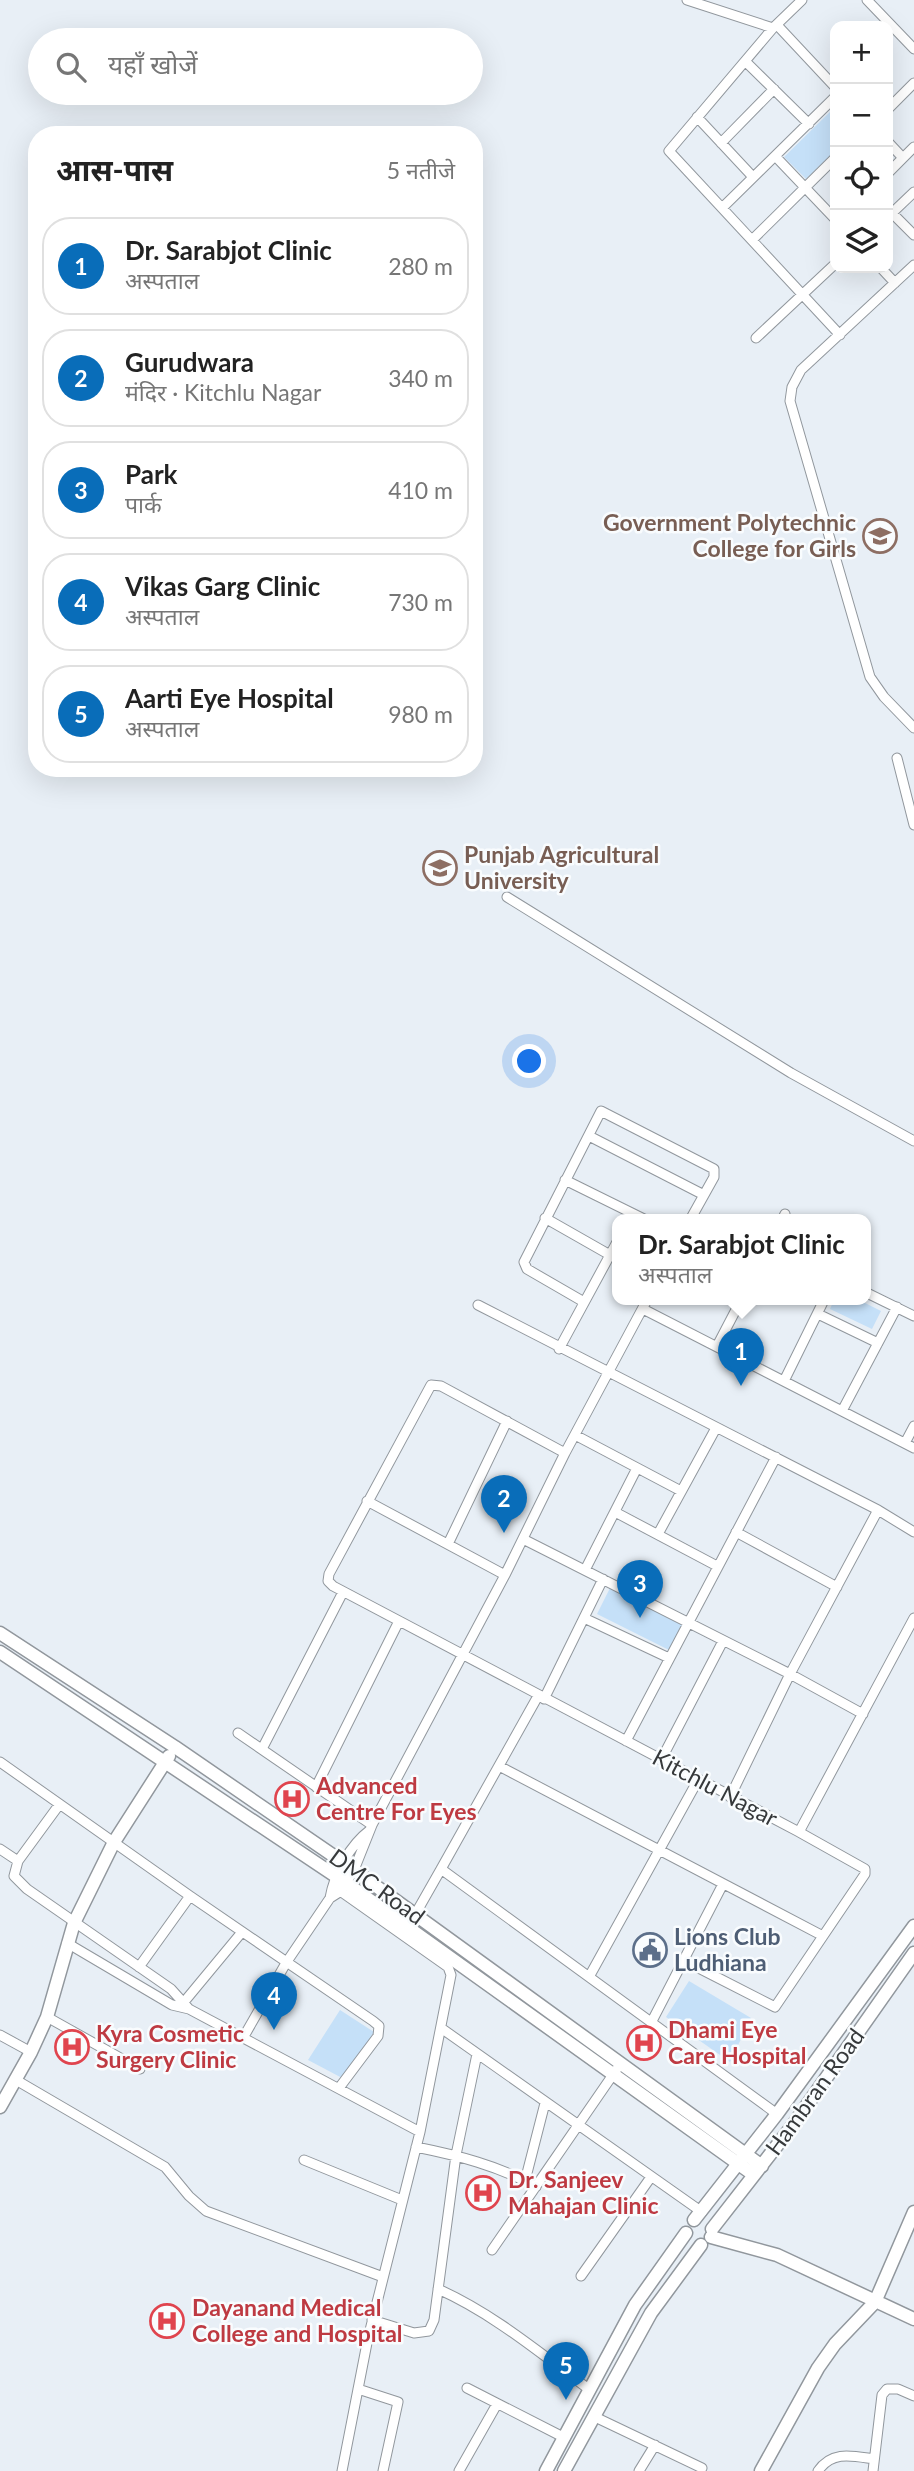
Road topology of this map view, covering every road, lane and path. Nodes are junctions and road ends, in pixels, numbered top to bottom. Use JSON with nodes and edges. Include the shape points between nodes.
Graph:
{"nodes":[{"id":1,"x":687,"y":0,"type":"edge"},
{"id":2,"x":802,"y":0,"type":"edge"},
{"id":3,"x":867,"y":0,"type":"edge"},
{"id":4,"x":775,"y":26,"type":"junction"},
{"id":5,"x":914,"y":49,"type":"edge"},
{"id":6,"x":746,"y":62,"type":"junction"},
{"id":7,"x":914,"y":83,"type":"edge"},
{"id":8,"x":832,"y":84,"type":"edge"},
{"id":9,"x":774,"y":89,"type":"junction"},
{"id":10,"x":830,"y":102,"type":"edge"},
{"id":11,"x":893,"y":103,"type":"edge"},
{"id":12,"x":697,"y":117,"type":"junction"},
{"id":13,"x":809,"y":124,"type":"junction"},
{"id":14,"x":721,"y":143,"type":"junction"},
{"id":15,"x":893,"y":147,"type":"edge"},
{"id":16,"x":914,"y":147,"type":"edge"},
{"id":17,"x":775,"y":156,"type":"junction"},
{"id":18,"x":903,"y":158,"type":"junction"},
{"id":19,"x":830,"y":163,"type":"edge"},
{"id":20,"x":893,"y":168,"type":"edge"},
{"id":21,"x":753,"y":177,"type":"junction"},
{"id":22,"x":804,"y":187,"type":"junction"},
{"id":23,"x":914,"y":192,"type":"edge"},
{"id":24,"x":722,"y":208,"type":"junction"},
{"id":25,"x":891,"y":210,"type":"edge"},
{"id":26,"x":830,"y":214,"type":"edge"},
{"id":27,"x":893,"y":214,"type":"edge"},
{"id":28,"x":914,"y":235,"type":"edge"},
{"id":29,"x":752,"y":240,"type":"junction"},
{"id":30,"x":914,"y":265,"type":"edge"},
{"id":31,"x":830,"y":269,"type":"edge"},
{"id":32,"x":886,"y":273,"type":"edge"},
{"id":33,"x":895,"y":283,"type":"junction"},
{"id":34,"x":803,"y":294,"type":"junction"},
{"id":35,"x":840,"y":335,"type":"junction"},
{"id":36,"x":756,"y":338,"type":"dead end"},
{"id":37,"x":914,"y":728,"type":"edge"},
{"id":38,"x":897,"y":758,"type":"dead end"},
{"id":39,"x":914,"y":823,"type":"edge"},
{"id":40,"x":507,"y":897,"type":"dead end"},
{"id":41,"x":589,"y":1136,"type":"junction"},
{"id":42,"x":914,"y":1141,"type":"edge"},
{"id":43,"x":565,"y":1180,"type":"junction"},
{"id":44,"x":704,"y":1195,"type":"junction"},
{"id":45,"x":627,"y":1214,"type":"edge"},
{"id":46,"x":693,"y":1214,"type":"edge"},
{"id":47,"x":545,"y":1219,"type":"junction"},
{"id":48,"x":612,"y":1251,"type":"edge"},
{"id":49,"x":610,"y":1255,"type":"junction"},
{"id":50,"x":871,"y":1295,"type":"edge"},
{"id":51,"x":584,"y":1301,"type":"junction"},
{"id":52,"x":478,"y":1305,"type":"dead end"},
{"id":53,"x":644,"y":1305,"type":"edge"},
{"id":54,"x":647,"y":1305,"type":"edge"},
{"id":55,"x":738,"y":1305,"type":"edge"},
{"id":56,"x":822,"y":1305,"type":"edge"},
{"id":57,"x":897,"y":1307,"type":"junction"},
{"id":58,"x":818,"y":1314,"type":"junction"},
{"id":59,"x":914,"y":1316,"type":"edge"},
{"id":60,"x":878,"y":1343,"type":"junction"},
{"id":61,"x":717,"y":1346,"type":"junction"},
{"id":62,"x":559,"y":1349,"type":"junction"},
{"id":63,"x":607,"y":1373,"type":"junction"},
{"id":64,"x":784,"y":1381,"type":"junction"},
{"id":65,"x":842,"y":1411,"type":"junction"},
{"id":66,"x":507,"y":1421,"type":"junction"},
{"id":67,"x":914,"y":1426,"type":"edge"},
{"id":68,"x":716,"y":1427,"type":"junction"},
{"id":69,"x":575,"y":1435,"type":"junction"},
{"id":70,"x":909,"y":1446,"type":"edge"},
{"id":71,"x":565,"y":1453,"type":"junction"},
{"id":72,"x":776,"y":1457,"type":"junction"},
{"id":73,"x":637,"y":1468,"type":"junction"},
{"id":74,"x":681,"y":1491,"type":"junction"},
{"id":75,"x":368,"y":1501,"type":"junction"},
{"id":76,"x":878,"y":1510,"type":"junction"},
{"id":77,"x":615,"y":1512,"type":"junction"},
{"id":78,"x":736,"y":1532,"type":"junction"},
{"id":79,"x":914,"y":1532,"type":"edge"},
{"id":80,"x":658,"y":1534,"type":"junction"},
{"id":81,"x":523,"y":1539,"type":"junction"},
{"id":82,"x":448,"y":1544,"type":"junction"},
{"id":83,"x":717,"y":1566,"type":"junction"},
{"id":84,"x":585,"y":1570,"type":"junction"},
{"id":85,"x":505,"y":1575,"type":"junction"},
{"id":86,"x":603,"y":1579,"type":"junction"},
{"id":87,"x":836,"y":1587,"type":"junction"},
{"id":88,"x":343,"y":1591,"type":"junction"},
{"id":89,"x":584,"y":1618,"type":"junction"},
{"id":90,"x":914,"y":1618,"type":"edge"},
{"id":91,"x":399,"y":1621,"type":"junction"},
{"id":92,"x":687,"y":1623,"type":"junction"},
{"id":93,"x":0,"y":1633,"type":"edge"},
{"id":94,"x":723,"y":1641,"type":"junction"},
{"id":95,"x":0,"y":1652,"type":"edge"},
{"id":96,"x":461,"y":1655,"type":"junction"},
{"id":97,"x":668,"y":1658,"type":"junction"},
{"id":98,"x":790,"y":1674,"type":"junction"},
{"id":99,"x":541,"y":1697,"type":"junction"},
{"id":100,"x":863,"y":1714,"type":"junction"},
{"id":101,"x":238,"y":1732,"type":"dead end"},
{"id":102,"x":626,"y":1741,"type":"junction"},
{"id":103,"x":175,"y":1747,"type":"junction"},
{"id":104,"x":262,"y":1749,"type":"junction"},
{"id":105,"x":661,"y":1760,"type":"junction"},
{"id":106,"x":0,"y":1762,"type":"edge"},
{"id":107,"x":166,"y":1762,"type":"junction"},
{"id":108,"x":499,"y":1766,"type":"junction"},
{"id":109,"x":698,"y":1780,"type":"junction"},
{"id":110,"x":316,"y":1787,"type":"junction"},
{"id":111,"x":730,"y":1797,"type":"junction"},
{"id":112,"x":60,"y":1805,"type":"junction"},
{"id":113,"x":371,"y":1828,"type":"junction"},
{"id":114,"x":799,"y":1832,"type":"junction"},
{"id":115,"x":114,"y":1842,"type":"junction"},
{"id":116,"x":0,"y":1849,"type":"edge"},
{"id":117,"x":660,"y":1850,"type":"junction"},
{"id":118,"x":18,"y":1861,"type":"junction"},
{"id":119,"x":349,"y":1867,"type":"junction"},
{"id":120,"x":441,"y":1869,"type":"junction"},
{"id":121,"x":339,"y":1884,"type":"junction"},
{"id":122,"x":723,"y":1884,"type":"junction"},
{"id":123,"x":190,"y":1896,"type":"junction"},
{"id":124,"x":415,"y":1914,"type":"junction"},
{"id":125,"x":74,"y":1923,"type":"junction"},
{"id":126,"x":914,"y":1926,"type":"edge"},
{"id":127,"x":408,"y":1927,"type":"junction"},
{"id":128,"x":242,"y":1932,"type":"junction"},
{"id":129,"x":822,"y":1936,"type":"junction"},
{"id":130,"x":67,"y":1943,"type":"junction"},
{"id":131,"x":914,"y":1953,"type":"edge"},
{"id":132,"x":683,"y":1960,"type":"junction"},
{"id":133,"x":286,"y":1963,"type":"junction"},
{"id":134,"x":139,"y":1967,"type":"junction"},
{"id":135,"x":589,"y":1977,"type":"junction"},
{"id":136,"x":186,"y":2005,"type":"junction"},
{"id":137,"x":47,"y":2017,"type":"junction"},
{"id":138,"x":651,"y":2023,"type":"junction"},
{"id":139,"x":441,"y":2028,"type":"junction"},
{"id":140,"x":0,"y":2035,"type":"edge"},
{"id":141,"x":243,"y":2038,"type":"junction"},
{"id":142,"x":31,"y":2052,"type":"junction"},
{"id":143,"x":477,"y":2054,"type":"junction"},
{"id":144,"x":140,"y":2069,"type":"dead end"},
{"id":145,"x":617,"y":2069,"type":"junction"},
{"id":146,"x":16,"y":2080,"type":"junction"},
{"id":147,"x":339,"y":2088,"type":"junction"},
{"id":148,"x":545,"y":2103,"type":"junction"},
{"id":149,"x":0,"y":2107,"type":"edge"},
{"id":150,"x":777,"y":2114,"type":"junction"},
{"id":151,"x":578,"y":2126,"type":"junction"},
{"id":152,"x":420,"y":2132,"type":"junction"},
{"id":153,"x":416,"y":2147,"type":"junction"},
{"id":154,"x":456,"y":2155,"type":"junction"},
{"id":155,"x":742,"y":2159,"type":"junction"},
{"id":156,"x":304,"y":2160,"type":"dead end"},
{"id":157,"x":758,"y":2171,"type":"junction"},
{"id":158,"x":651,"y":2177,"type":"junction"},
{"id":159,"x":525,"y":2180,"type":"junction"},
{"id":160,"x":536,"y":2187,"type":"junction"},
{"id":161,"x":402,"y":2200,"type":"junction"},
{"id":162,"x":914,"y":2212,"type":"edge"},
{"id":163,"x":698,"y":2216,"type":"junction"},
{"id":164,"x":685,"y":2233,"type":"junction"},
{"id":165,"x":708,"y":2237,"type":"junction"},
{"id":166,"x":492,"y":2250,"type":"dead end"},
{"id":167,"x":581,"y":2276,"type":"dead end"},
{"id":168,"x":383,"y":2277,"type":"junction"},
{"id":169,"x":438,"y":2289,"type":"junction"},
{"id":170,"x":875,"y":2302,"type":"junction"},
{"id":171,"x":914,"y":2319,"type":"edge"},
{"id":172,"x":372,"y":2320,"type":"junction"},
{"id":173,"x":467,"y":2388,"type":"dead end"},
{"id":174,"x":358,"y":2389,"type":"junction"},
{"id":175,"x":590,"y":2390,"type":"junction"},
{"id":176,"x":914,"y":2396,"type":"edge"},
{"id":177,"x":497,"y":2403,"type":"junction"},
{"id":178,"x":595,"y":2417,"type":"junction"},
{"id":179,"x":565,"y":2438,"type":"junction"},
{"id":180,"x":654,"y":2445,"type":"junction"},
{"id":181,"x":874,"y":2459,"type":"junction"},
{"id":182,"x":702,"y":2468,"type":"dead end"},
{"id":183,"x":342,"y":2471,"type":"edge"},
{"id":184,"x":383,"y":2471,"type":"edge"},
{"id":185,"x":459,"y":2471,"type":"edge"},
{"id":186,"x":546,"y":2471,"type":"edge"},
{"id":187,"x":564,"y":2471,"type":"edge"},
{"id":188,"x":639,"y":2471,"type":"edge"},
{"id":189,"x":761,"y":2471,"type":"edge"},
{"id":190,"x":818,"y":2471,"type":"edge"},
{"id":191,"x":873,"y":2471,"type":"edge"}],
"edges":[{"from":1,"to":4,"type":"street"},
{"from":2,"to":4,"type":"street"},
{"from":3,"to":5,"type":"street"},
{"from":4,"to":6,"type":"street"},
{"from":4,"to":8,"type":"street"},
{"from":6,"to":9,"type":"street"},
{"from":6,"to":12,"type":"street"},
{"from":7,"to":11,"type":"street"},
{"from":9,"to":13,"type":"street"},
{"from":9,"to":14,"type":"street"},
{"from":10,"to":13,"type":"street"},
{"from":12,"to":14,"type":"street"},
{"from":12,"to":24,"type":"street","via":[[669,151]]},
{"from":13,"to":17,"type":"street"},
{"from":14,"to":21,"type":"street"},
{"from":15,"to":18,"type":"street"},
{"from":16,"to":18,"type":"street"},
{"from":17,"to":21,"type":"street"},
{"from":17,"to":22,"type":"street"},
{"from":18,"to":20,"type":"street"},
{"from":19,"to":22,"type":"street"},
{"from":21,"to":24,"type":"street"},
{"from":22,"to":26,"type":"street"},
{"from":22,"to":29,"type":"street"},
{"from":23,"to":25,"type":"street"},
{"from":24,"to":29,"type":"street"},
{"from":27,"to":28,"type":"street"},
{"from":29,"to":34,"type":"street"},
{"from":30,"to":33,"type":"street"},
{"from":31,"to":34,"type":"street"},
{"from":32,"to":33,"type":"street"},
{"from":33,"to":35,"type":"street"},
{"from":34,"to":35,"type":"street"},
{"from":34,"to":36,"type":"street"},
{"from":35,"to":37,"type":"street","via":[[795,378],[791,408],[870,677]]},
{"from":38,"to":39,"type":"street"},
{"from":40,"to":42,"type":"street","via":[[791,1073]]},
{"from":41,"to":43,"type":"street"},
{"from":41,"to":44,"type":"street"},
{"from":41,"to":44,"type":"street","via":[[601,1111],[616,1117],[712,1167],[715,1174]]},
{"from":43,"to":45,"type":"street"},
{"from":43,"to":47,"type":"street"},
{"from":44,"to":46,"type":"street"},
{"from":47,"to":49,"type":"street"},
{"from":47,"to":51,"type":"street","via":[[525,1267]]},
{"from":48,"to":49,"type":"street"},
{"from":49,"to":51,"type":"street"},
{"from":50,"to":57,"type":"street"},
{"from":51,"to":62,"type":"street"},
{"from":52,"to":62,"type":"street"},
{"from":53,"to":63,"type":"street"},
{"from":54,"to":61,"type":"street"},
{"from":55,"to":61,"type":"street"},
{"from":56,"to":58,"type":"street"},
{"from":57,"to":59,"type":"street"},
{"from":57,"to":60,"type":"street"},
{"from":58,"to":60,"type":"street"},
{"from":58,"to":64,"type":"street"},
{"from":60,"to":65,"type":"street"},
{"from":61,"to":64,"type":"street"},
{"from":62,"to":63,"type":"street"},
{"from":63,"to":68,"type":"street"},
{"from":63,"to":69,"type":"street"},
{"from":64,"to":65,"type":"street"},
{"from":65,"to":70,"type":"street"},
{"from":66,"to":71,"type":"street"},
{"from":66,"to":75,"type":"street","via":[[430,1385]]},
{"from":66,"to":82,"type":"street"},
{"from":67,"to":70,"type":"street"},
{"from":68,"to":72,"type":"street"},
{"from":68,"to":74,"type":"street"},
{"from":69,"to":71,"type":"street"},
{"from":69,"to":73,"type":"street"},
{"from":71,"to":81,"type":"street"},
{"from":72,"to":76,"type":"street"},
{"from":72,"to":78,"type":"street"},
{"from":73,"to":74,"type":"street"},
{"from":73,"to":77,"type":"street"},
{"from":74,"to":80,"type":"street"},
{"from":75,"to":82,"type":"street"},
{"from":75,"to":88,"type":"street","via":[[329,1574],[330,1584]]},
{"from":76,"to":79,"type":"street"},
{"from":76,"to":87,"type":"street"},
{"from":77,"to":80,"type":"street"},
{"from":77,"to":84,"type":"street"},
{"from":78,"to":83,"type":"street"},
{"from":78,"to":87,"type":"street"},
{"from":80,"to":83,"type":"street"},
{"from":81,"to":84,"type":"street"},
{"from":81,"to":85,"type":"street"},
{"from":82,"to":85,"type":"street"},
{"from":83,"to":92,"type":"street"},
{"from":84,"to":86,"type":"street"},
{"from":85,"to":96,"type":"street"},
{"from":86,"to":89,"type":"street"},
{"from":86,"to":92,"type":"street"},
{"from":87,"to":98,"type":"street"},
{"from":88,"to":91,"type":"street","name":"Kitchlu Nagar"},
{"from":88,"to":104,"type":"street"},
{"from":89,"to":97,"type":"street"},
{"from":89,"to":99,"type":"street"},
{"from":90,"to":100,"type":"street"},
{"from":91,"to":96,"type":"street","name":"Kitchlu Nagar"},
{"from":91,"to":110,"type":"street"},
{"from":92,"to":94,"type":"street"},
{"from":92,"to":97,"type":"street"},
{"from":93,"to":103,"type":"street","name":"DMC Road"},
{"from":94,"to":98,"type":"street"},
{"from":94,"to":105,"type":"street"},
{"from":95,"to":107,"type":"street"},
{"from":96,"to":99,"type":"street","name":"Kitchlu Nagar"},
{"from":96,"to":113,"type":"street"},
{"from":97,"to":102,"type":"street"},
{"from":98,"to":100,"type":"street"},
{"from":98,"to":111,"type":"street"},
{"from":99,"to":102,"type":"street","name":"Kitchlu Nagar"},
{"from":99,"to":108,"type":"street"},
{"from":100,"to":114,"type":"street"},
{"from":101,"to":104,"type":"street"},
{"from":102,"to":105,"type":"street","name":"Kitchlu Nagar"},
{"from":103,"to":107,"type":"street"},
{"from":103,"to":119,"type":"street","name":"DMC Road"},
{"from":104,"to":110,"type":"street"},
{"from":105,"to":109,"type":"street","name":"Kitchlu Nagar"},
{"from":106,"to":112,"type":"street"},
{"from":107,"to":115,"type":"street"},
{"from":107,"to":121,"type":"street"},
{"from":108,"to":117,"type":"street"},
{"from":108,"to":120,"type":"street"},
{"from":109,"to":111,"type":"street","name":"Kitchlu Nagar"},
{"from":109,"to":117,"type":"street"},
{"from":110,"to":113,"type":"street"},
{"from":111,"to":114,"type":"street","name":"Kitchlu Nagar"},
{"from":112,"to":115,"type":"street"},
{"from":112,"to":118,"type":"street"},
{"from":113,"to":119,"type":"street"},
{"from":114,"to":129,"type":"street","name":"Kitchlu Nagar","via":[[865,1869]]},
{"from":115,"to":123,"type":"street"},
{"from":115,"to":125,"type":"street"},
{"from":116,"to":118,"type":"street"},
{"from":117,"to":122,"type":"street"},
{"from":117,"to":135,"type":"street"},
{"from":118,"to":125,"type":"street","via":[[16,1879]]},
{"from":119,"to":121,"type":"street"},
{"from":119,"to":124,"type":"street","name":"DMC Road"},
{"from":120,"to":124,"type":"street"},
{"from":120,"to":135,"type":"street"},
{"from":121,"to":127,"type":"street"},
{"from":121,"to":133,"type":"street"},
{"from":121,"to":139,"type":"street","via":[[448,1967],[451,1975]]},
{"from":122,"to":129,"type":"street"},
{"from":122,"to":132,"type":"street"},
{"from":123,"to":128,"type":"street"},
{"from":123,"to":134,"type":"street"},
{"from":124,"to":127,"type":"street"},
{"from":124,"to":145,"type":"street","name":"DMC Road"},
{"from":125,"to":130,"type":"street"},
{"from":125,"to":134,"type":"street"},
{"from":126,"to":150,"type":"street","name":"Hambran Road"},
{"from":127,"to":145,"type":"street"},
{"from":128,"to":133,"type":"street"},
{"from":128,"to":136,"type":"street"},
{"from":129,"to":132,"type":"street","name":"Kitchlu Nagar","via":[[775,2007]]},
{"from":130,"to":136,"type":"street","via":[[172,2005]]},
{"from":130,"to":137,"type":"street"},
{"from":131,"to":157,"type":"street","name":"Hambran Road"},
{"from":132,"to":138,"type":"street"},
{"from":133,"to":141,"type":"street"},
{"from":133,"to":147,"type":"street","via":[[379,2026],[378,2036]]},
{"from":134,"to":136,"type":"street","via":[[172,1989]]},
{"from":135,"to":138,"type":"street"},
{"from":136,"to":141,"type":"street"},
{"from":137,"to":142,"type":"street"},
{"from":137,"to":144,"type":"street"},
{"from":138,"to":150,"type":"street"},
{"from":139,"to":143,"type":"street"},
{"from":139,"to":152,"type":"street"},
{"from":140,"to":142,"type":"street"},
{"from":141,"to":147,"type":"street"},
{"from":142,"to":146,"type":"street"},
{"from":143,"to":148,"type":"street"},
{"from":143,"to":154,"type":"street"},
{"from":145,"to":151,"type":"street"},
{"from":145,"to":155,"type":"street","name":"DMC Road"},
{"from":146,"to":149,"type":"street"},
{"from":146,"to":168,"type":"street","via":[[165,2167],[206,2211]]},
{"from":147,"to":152,"type":"street"},
{"from":148,"to":151,"type":"street"},
{"from":148,"to":159,"type":"street"},
{"from":150,"to":155,"type":"street","name":"Hambran Road"},
{"from":151,"to":158,"type":"street"},
{"from":151,"to":160,"type":"street"},
{"from":152,"to":153,"type":"street"},
{"from":153,"to":154,"type":"street"},
{"from":153,"to":161,"type":"street"},
{"from":154,"to":159,"type":"street"},
{"from":154,"to":169,"type":"street"},
{"from":155,"to":157,"type":"street","name":"DMC Road"},
{"from":155,"to":163,"type":"street","name":"Hambran Road"},
{"from":156,"to":161,"type":"street"},
{"from":157,"to":165,"type":"street","name":"Hambran Road"},
{"from":158,"to":163,"type":"street"},
{"from":158,"to":167,"type":"street"},
{"from":159,"to":160,"type":"street"},
{"from":160,"to":166,"type":"street"},
{"from":161,"to":168,"type":"street"},
{"from":162,"to":170,"type":"street"},
{"from":163,"to":164,"type":"street"},
{"from":163,"to":165,"type":"street","via":[[707,2221]]},
{"from":164,"to":165,"type":"street","via":[[692,2244]]},
{"from":164,"to":175,"type":"street","via":[[635,2305]]},
{"from":165,"to":170,"type":"street","via":[[777,2255]]},
{"from":165,"to":178,"type":"street","name":"Hambran Road","via":[[651,2314]]},
{"from":168,"to":172,"type":"street"},
{"from":169,"to":172,"type":"street","via":[[434,2320],[425,2333]]},
{"from":169,"to":175,"type":"street","via":[[489,2316]]},
{"from":170,"to":171,"type":"street"},
{"from":170,"to":189,"type":"street","via":[[818,2368]]},
{"from":172,"to":174,"type":"street"},
{"from":173,"to":177,"type":"street"},
{"from":174,"to":183,"type":"street"},
{"from":174,"to":184,"type":"street","via":[[398,2402]]},
{"from":175,"to":179,"type":"street"},
{"from":176,"to":181,"type":"street","via":[[898,2389],[884,2391]]},
{"from":177,"to":179,"type":"street"},
{"from":177,"to":185,"type":"street"},
{"from":178,"to":180,"type":"street"},
{"from":178,"to":187,"type":"street","name":"Hambran Road"},
{"from":179,"to":186,"type":"street"},
{"from":180,"to":182,"type":"street"},
{"from":180,"to":188,"type":"street"},
{"from":181,"to":190,"type":"street","via":[[833,2457]]},
{"from":181,"to":191,"type":"street"}]}
